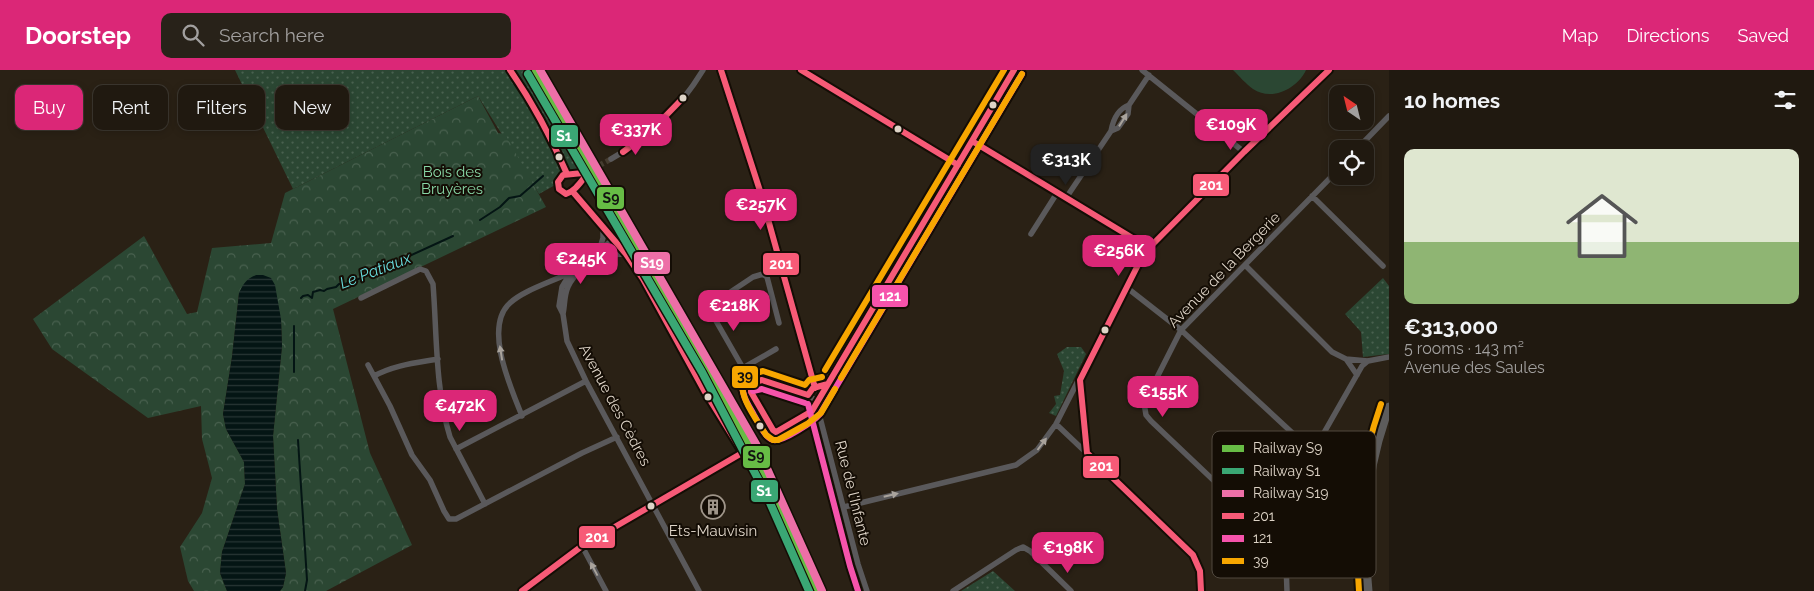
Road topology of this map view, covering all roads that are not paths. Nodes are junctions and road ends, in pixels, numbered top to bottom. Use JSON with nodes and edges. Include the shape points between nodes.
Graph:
{"nodes":[{"id":1,"x":510,"y":70,"type":"edge"},
{"id":2,"x":703,"y":70,"type":"edge"},
{"id":3,"x":721,"y":70,"type":"edge"},
{"id":4,"x":801,"y":70,"type":"edge"},
{"id":5,"x":1014,"y":70,"type":"edge"},
{"id":6,"x":1142,"y":70,"type":"edge"},
{"id":7,"x":1329,"y":70,"type":"edge"},
{"id":8,"x":1149,"y":75,"type":"junction"},
{"id":9,"x":1389,"y":116,"type":"edge"},
{"id":10,"x":1366,"y":140,"type":"edge"},
{"id":11,"x":972,"y":141,"type":"junction"},
{"id":12,"x":1244,"y":152,"type":"junction"},
{"id":13,"x":611,"y":159,"type":"tunnel mouth"},
{"id":14,"x":958,"y":165,"type":"junction"},
{"id":15,"x":569,"y":175,"type":"junction"},
{"id":16,"x":1329,"y":179,"type":"edge"},
{"id":17,"x":577,"y":186,"type":"junction"},
{"id":18,"x":573,"y":192,"type":"junction"},
{"id":19,"x":1057,"y":193,"type":"junction"},
{"id":20,"x":1312,"y":196,"type":"junction"},
{"id":21,"x":1066,"y":198,"type":"junction"},
{"id":22,"x":603,"y":226,"type":"junction"},
{"id":23,"x":1031,"y":234,"type":"dead end"},
{"id":24,"x":616,"y":242,"type":"junction"},
{"id":25,"x":1149,"y":248,"type":"junction"},
{"id":26,"x":600,"y":254,"type":"junction"},
{"id":27,"x":626,"y":254,"type":"junction"},
{"id":28,"x":1244,"y":265,"type":"junction"},
{"id":29,"x":1383,"y":266,"type":"dead end"},
{"id":30,"x":564,"y":274,"type":"dead end"},
{"id":31,"x":547,"y":283,"type":"junction"},
{"id":32,"x":1126,"y":287,"type":"junction"},
{"id":33,"x":565,"y":288,"type":"junction"},
{"id":34,"x":361,"y":298,"type":"dead end"},
{"id":35,"x":779,"y":323,"type":"dead end"},
{"id":36,"x":1181,"y":330,"type":"junction"},
{"id":37,"x":776,"y":349,"type":"dead end"},
{"id":38,"x":1389,"y":357,"type":"edge"},
{"id":39,"x":438,"y":359,"type":"junction"},
{"id":40,"x":1346,"y":359,"type":"junction"},
{"id":41,"x":1368,"y":361,"type":"junction"},
{"id":42,"x":368,"y":365,"type":"dead end"},
{"id":43,"x":743,"y":368,"type":"junction"},
{"id":44,"x":1357,"y":375,"type":"junction"},
{"id":45,"x":374,"y":376,"type":"junction"},
{"id":46,"x":1080,"y":380,"type":"junction"},
{"id":47,"x":586,"y":381,"type":"junction"},
{"id":48,"x":751,"y":383,"type":"junction"},
{"id":49,"x":828,"y":384,"type":"junction"},
{"id":50,"x":815,"y":388,"type":"junction"},
{"id":51,"x":808,"y":395,"type":"junction"},
{"id":52,"x":819,"y":398,"type":"junction"},
{"id":53,"x":1389,"y":407,"type":"edge"},
{"id":54,"x":522,"y":416,"type":"junction"},
{"id":55,"x":1056,"y":424,"type":"junction"},
{"id":56,"x":1290,"y":431,"type":"edge"},
{"id":57,"x":1325,"y":431,"type":"edge"},
{"id":58,"x":617,"y":437,"type":"junction"},
{"id":59,"x":1376,"y":446,"type":"edge"},
{"id":60,"x":456,"y":449,"type":"junction"},
{"id":61,"x":742,"y":453,"type":"junction"},
{"id":62,"x":1087,"y":453,"type":"junction"},
{"id":63,"x":1212,"y":478,"type":"edge"},
{"id":64,"x":485,"y":504,"type":"junction"},
{"id":65,"x":654,"y":504,"type":"junction"},
{"id":66,"x":844,"y":507,"type":"junction"},
{"id":67,"x":582,"y":546,"type":"junction"},
{"id":68,"x":1285,"y":578,"type":"edge"},
{"id":69,"x":1367,"y":578,"type":"edge"},
{"id":70,"x":1200,"y":590,"type":"edge"},
{"id":71,"x":522,"y":591,"type":"edge"},
{"id":72,"x":606,"y":591,"type":"edge"},
{"id":73,"x":699,"y":591,"type":"edge"},
{"id":74,"x":809,"y":591,"type":"edge"},
{"id":75,"x":868,"y":591,"type":"edge"},
{"id":76,"x":953,"y":591,"type":"edge"},
{"id":77,"x":1071,"y":591,"type":"edge"},
{"id":78,"x":1286,"y":591,"type":"edge"},
{"id":79,"x":1368,"y":591,"type":"edge"}],
"edges":[{"from":1,"to":15,"type":"street","via":[[531,100]]},
{"from":2,"to":13,"type":"street","via":[[670,114],[632,147]]},
{"from":3,"to":50,"type":"street","via":[[761,194]]},
{"from":4,"to":14,"type":"street"},
{"from":5,"to":11,"type":"street"},
{"from":6,"to":8,"type":"street"},
{"from":7,"to":12,"type":"street"},
{"from":8,"to":12,"type":"street"},
{"from":8,"to":21,"type":"street","via":[[1129,105],[1128,114],[1118,128],[1111,131]]},
{"from":9,"to":10,"type":"street"},
{"from":11,"to":14,"type":"street"},
{"from":11,"to":19,"type":"street"},
{"from":12,"to":25,"type":"street"},
{"from":14,"to":49,"type":"street"},
{"from":15,"to":17,"type":"street","via":[[575,178]]},
{"from":15,"to":17,"type":"street","via":[[591,170]]},
{"from":15,"to":18,"type":"street","via":[[560,178],[558,186],[566,194]]},
{"from":16,"to":20,"type":"street","name":"Avenue de la Bergerie"},
{"from":17,"to":18,"type":"street"},
{"from":18,"to":22,"type":"street"},
{"from":19,"to":21,"type":"street"},
{"from":19,"to":23,"type":"street"},
{"from":20,"to":28,"type":"street","name":"Avenue de la Bergerie"},
{"from":20,"to":29,"type":"street"},
{"from":21,"to":25,"type":"street"},
{"from":22,"to":24,"type":"street"},
{"from":22,"to":26,"type":"street"},
{"from":24,"to":26,"type":"street"},
{"from":24,"to":27,"type":"street"},
{"from":25,"to":32,"type":"street"},
{"from":26,"to":27,"type":"street"},
{"from":26,"to":33,"type":"street","via":[[576,268],[568,277]]},
{"from":27,"to":61,"type":"street","via":[[643,278]]},
{"from":28,"to":36,"type":"street","name":"Avenue de la Bergerie"},
{"from":28,"to":40,"type":"street","via":[[1332,352]]},
{"from":30,"to":31,"type":"street"},
{"from":31,"to":33,"type":"street"},
{"from":54,"to":31,"type":"street","one_way":true,"via":[[501,355],[499,325],[510,302]]},
{"from":32,"to":36,"type":"street"},
{"from":32,"to":46,"type":"street"},
{"from":33,"to":47,"type":"street","name":"Avenue des Cèdres","via":[[559,306],[568,342]]},
{"from":34,"to":39,"type":"street","via":[[424,269],[432,284]]},
{"from":35,"to":43,"type":"street","via":[[767,277],[763,274],[753,277],[708,307]]},
{"from":36,"to":56,"type":"street"},
{"from":36,"to":63,"type":"street","name":"Avenue de la Bergerie","via":[[1146,396],[1146,415]]},
{"from":37,"to":43,"type":"street"},
{"from":38,"to":41,"type":"street"},
{"from":39,"to":45,"type":"street","via":[[402,365]]},
{"from":39,"to":60,"type":"street","via":[[446,425]]},
{"from":40,"to":41,"type":"street"},
{"from":40,"to":44,"type":"street"},
{"from":41,"to":44,"type":"street"},
{"from":42,"to":45,"type":"street"},
{"from":43,"to":48,"type":"street"},
{"from":44,"to":57,"type":"street"},
{"from":45,"to":64,"type":"street","via":[[412,455],[430,480],[449,518],[456,519]]},
{"from":46,"to":55,"type":"street"},
{"from":46,"to":62,"type":"street"},
{"from":47,"to":54,"type":"street"},
{"from":47,"to":58,"type":"street","name":"Avenue des Cèdres"},
{"from":48,"to":51,"type":"street","via":[[762,380]]},
{"from":48,"to":52,"type":"street","via":[[751,392],[776,432],[812,410]]},
{"from":49,"to":50,"type":"street"},
{"from":49,"to":52,"type":"street"},
{"from":50,"to":51,"type":"street"},
{"from":50,"to":52,"type":"street","via":[[820,390]]},
{"from":51,"to":52,"type":"street","via":[[812,401]]},
{"from":52,"to":66,"type":"street","name":"Rue de l'Infante"},
{"from":53,"to":59,"type":"street"},
{"from":54,"to":60,"type":"street"},
{"from":55,"to":62,"type":"street"},
{"from":66,"to":55,"type":"street","one_way":true,"via":[[1016,465],[1038,450]]},
{"from":58,"to":64,"type":"street"},
{"from":58,"to":65,"type":"street","name":"Avenue des Cèdres"},
{"from":60,"to":64,"type":"street"},
{"from":61,"to":65,"type":"street"},
{"from":61,"to":74,"type":"street","via":[[767,492]]},
{"from":62,"to":70,"type":"street","via":[[1193,555],[1200,571]]},
{"from":65,"to":67,"type":"street"},
{"from":65,"to":73,"type":"street","name":"Avenue des Cèdres"},
{"from":66,"to":75,"type":"street","name":"Rue de l'Infante"},
{"from":67,"to":71,"type":"street"},
{"from":72,"to":67,"type":"street","one_way":true},
{"from":68,"to":78,"type":"street"},
{"from":69,"to":79,"type":"street"},
{"from":76,"to":77,"type":"street","via":[[1023,547]]}]}
